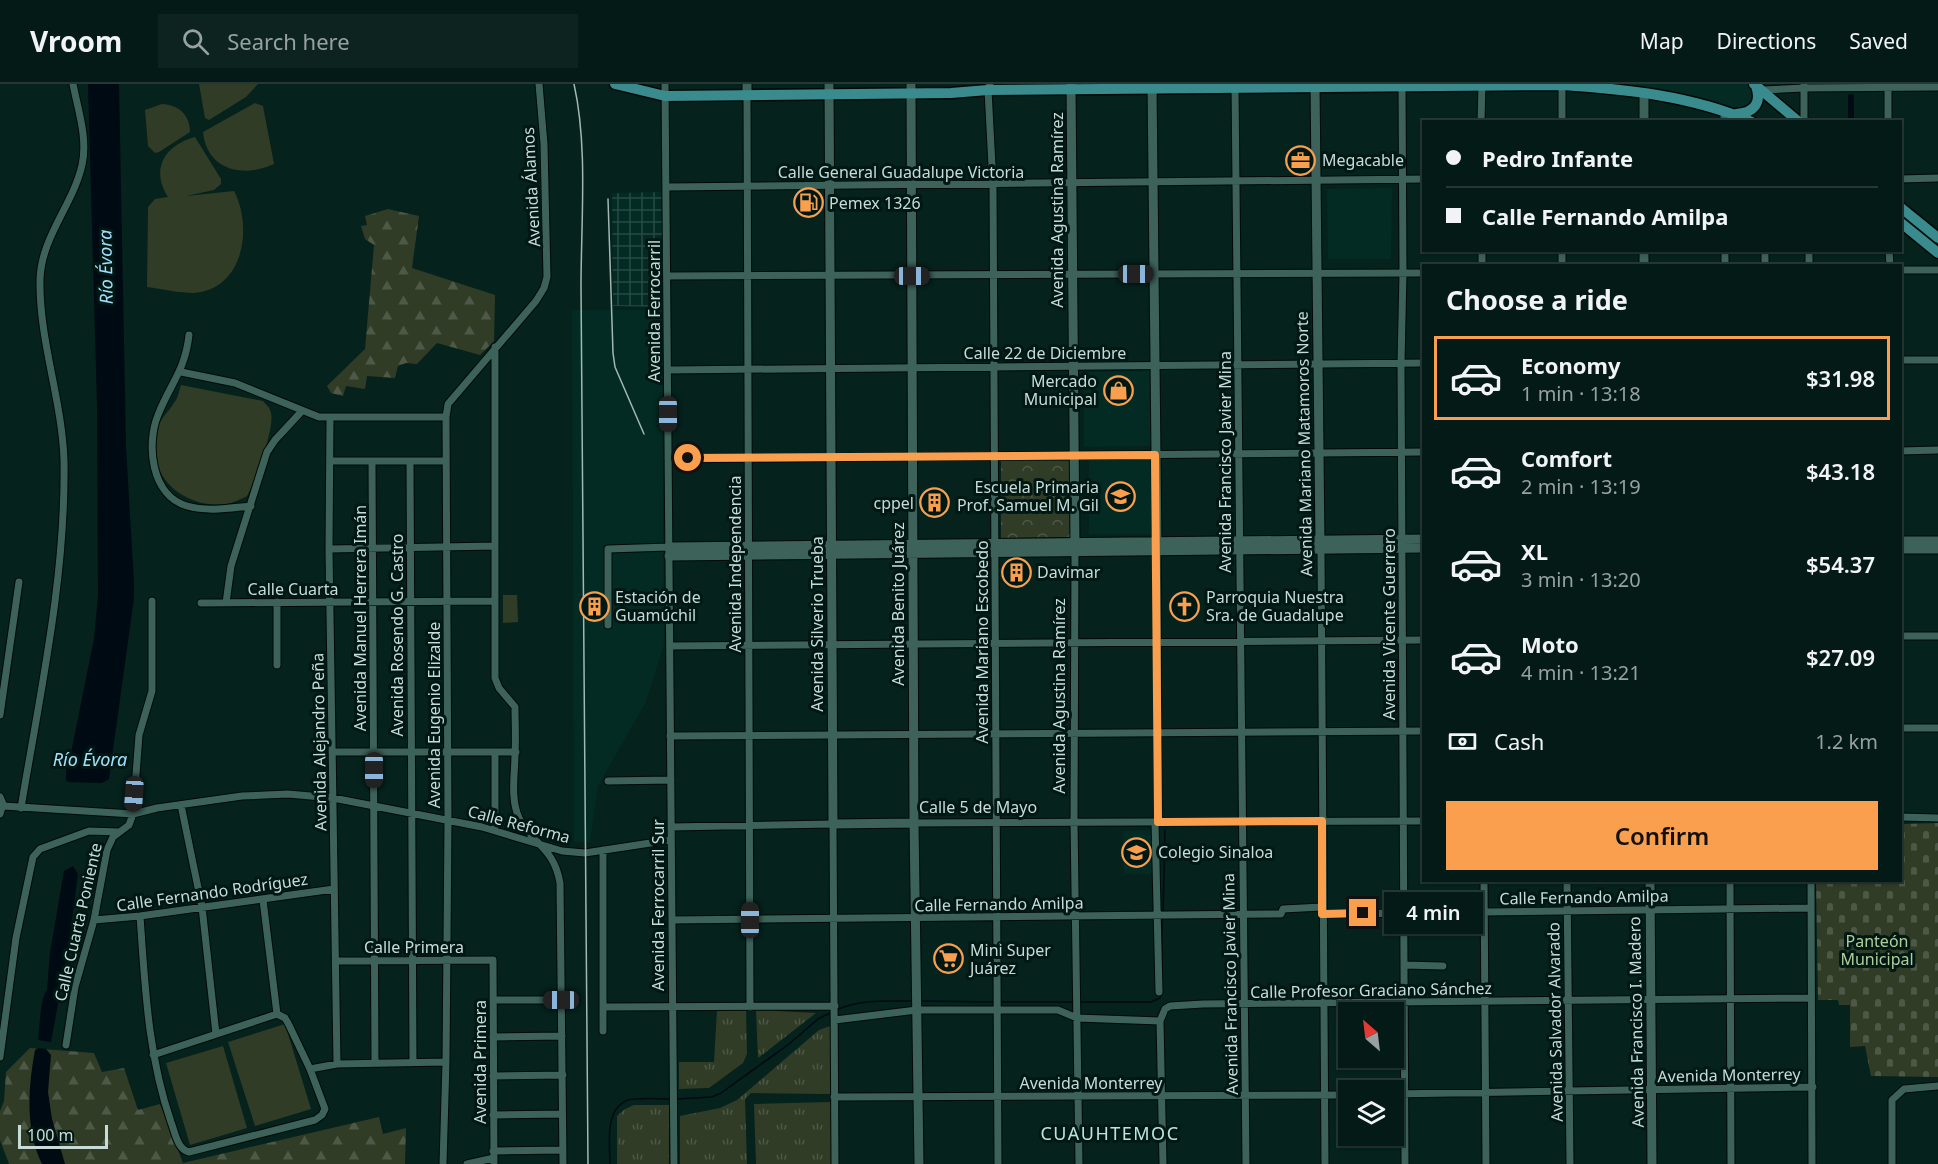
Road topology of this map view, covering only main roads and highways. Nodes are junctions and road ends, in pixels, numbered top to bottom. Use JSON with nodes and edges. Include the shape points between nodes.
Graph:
{"nodes":[{"id":1,"x":615,"y":84,"type":"edge"},
{"id":2,"x":1402,"y":85,"type":"edge"},
{"id":3,"x":1456,"y":85,"type":"edge"},
{"id":4,"x":1482,"y":85,"type":"edge"},
{"id":5,"x":1562,"y":85,"type":"edge"},
{"id":6,"x":1235,"y":86,"type":"edge"},
{"id":7,"x":1315,"y":86,"type":"edge"},
{"id":8,"x":989,"y":87,"type":"edge"},
{"id":9,"x":1071,"y":87,"type":"edge"},
{"id":10,"x":1152,"y":87,"type":"edge"},
{"id":11,"x":1758,"y":87,"type":"edge"},
{"id":12,"x":829,"y":89,"type":"edge"},
{"id":13,"x":911,"y":89,"type":"edge"},
{"id":14,"x":1736,"y":114,"type":"junction"},
{"id":15,"x":1724,"y":117,"type":"edge"},
{"id":16,"x":1748,"y":120,"type":"edge"},
{"id":17,"x":1799,"y":120,"type":"edge"},
{"id":18,"x":1902,"y":209,"type":"edge"},
{"id":19,"x":1902,"y":224,"type":"edge"},
{"id":20,"x":1938,"y":238,"type":"edge"},
{"id":21,"x":1938,"y":253,"type":"edge"}],
"edges":[{"from":1,"to":12,"type":"main road","via":[[665,96],[747,96]]},
{"from":2,"to":3,"type":"main road"},
{"from":2,"to":7,"type":"main road"},
{"from":3,"to":4,"type":"main road"},
{"from":4,"to":5,"type":"main road"},
{"from":5,"to":15,"type":"main road","via":[[1672,98]]},
{"from":6,"to":7,"type":"main road"},
{"from":6,"to":10,"type":"main road"},
{"from":8,"to":9,"type":"main road"},
{"from":8,"to":13,"type":"main road"},
{"from":9,"to":10,"type":"main road"},
{"from":11,"to":14,"type":"main road","via":[[1758,102],[1753,110]]},
{"from":11,"to":17,"type":"main road"},
{"from":12,"to":13,"type":"main road"},
{"from":14,"to":15,"type":"main road"},
{"from":14,"to":16,"type":"main road"},
{"from":18,"to":20,"type":"main road"},
{"from":19,"to":21,"type":"main road"}]}
